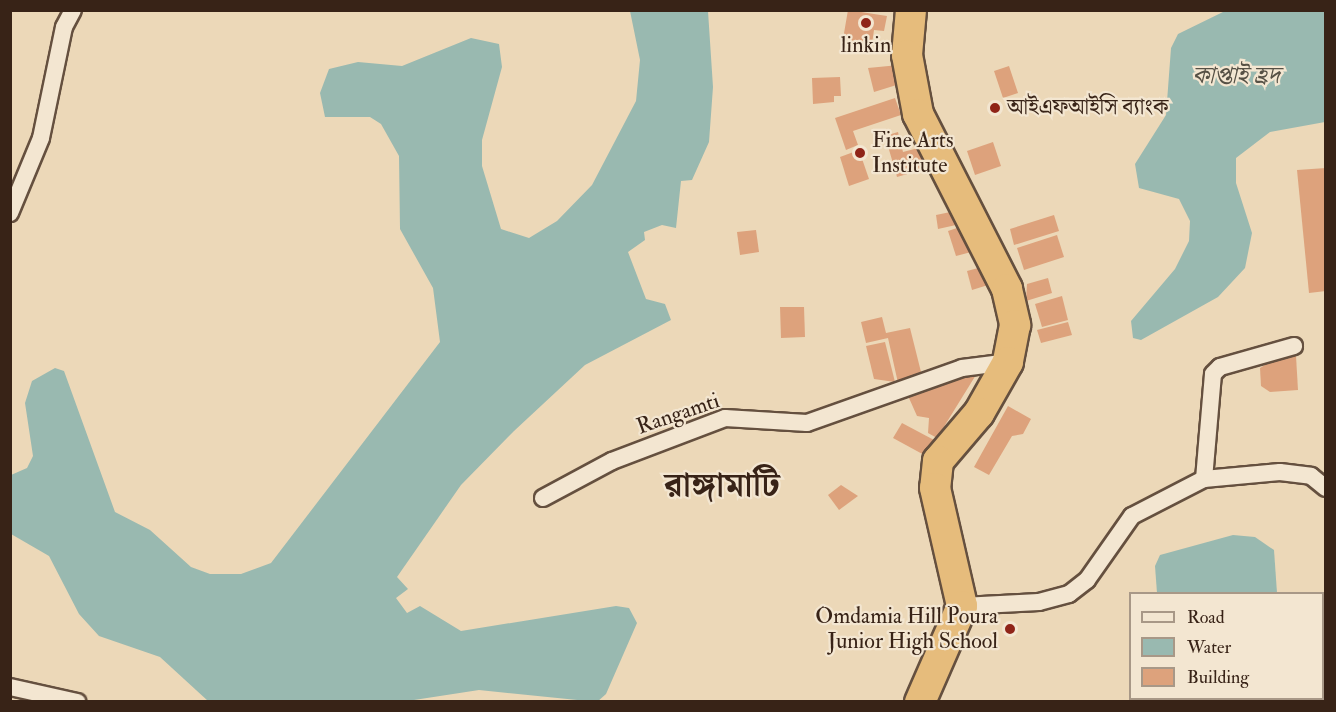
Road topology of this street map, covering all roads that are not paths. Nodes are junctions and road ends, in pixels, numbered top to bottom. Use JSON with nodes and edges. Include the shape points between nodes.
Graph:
{"nodes":[{"id":1,"x":73,"y":10,"type":"edge"},
{"id":2,"x":911,"y":10,"type":"edge"},
{"id":3,"x":10,"y":213,"type":"edge"},
{"id":4,"x":1294,"y":346,"type":"dead end"},
{"id":5,"x":1008,"y":362,"type":"junction"},
{"id":6,"x":1204,"y":479,"type":"junction"},
{"id":7,"x":1326,"y":488,"type":"edge"},
{"id":8,"x":543,"y":498,"type":"dead end"},
{"id":9,"x":962,"y":606,"type":"junction"},
{"id":10,"x":10,"y":687,"type":"edge"},
{"id":11,"x":76,"y":702,"type":"edge"},
{"id":12,"x":920,"y":702,"type":"edge"}],
"edges":[{"from":1,"to":3,"type":"street","via":[[64,27],[41,138]]},
{"from":2,"to":5,"type":"highway","via":[[907,56],[918,114],[1007,289],[1015,325]]},
{"from":4,"to":6,"type":"street","via":[[1220,367],[1214,374]]},
{"from":5,"to":8,"type":"street","name":"Rangamti","via":[[962,368],[807,423],[725,418],[612,461]]},
{"from":5,"to":9,"type":"highway","via":[[980,412],[938,461],[935,488]]},
{"from":6,"to":7,"type":"street","via":[[1280,472],[1311,476]]},
{"from":6,"to":9,"type":"street","via":[[1132,516],[1087,580],[1069,594],[1039,602]]},
{"from":9,"to":12,"type":"highway"},
{"from":10,"to":11,"type":"street"}]}
